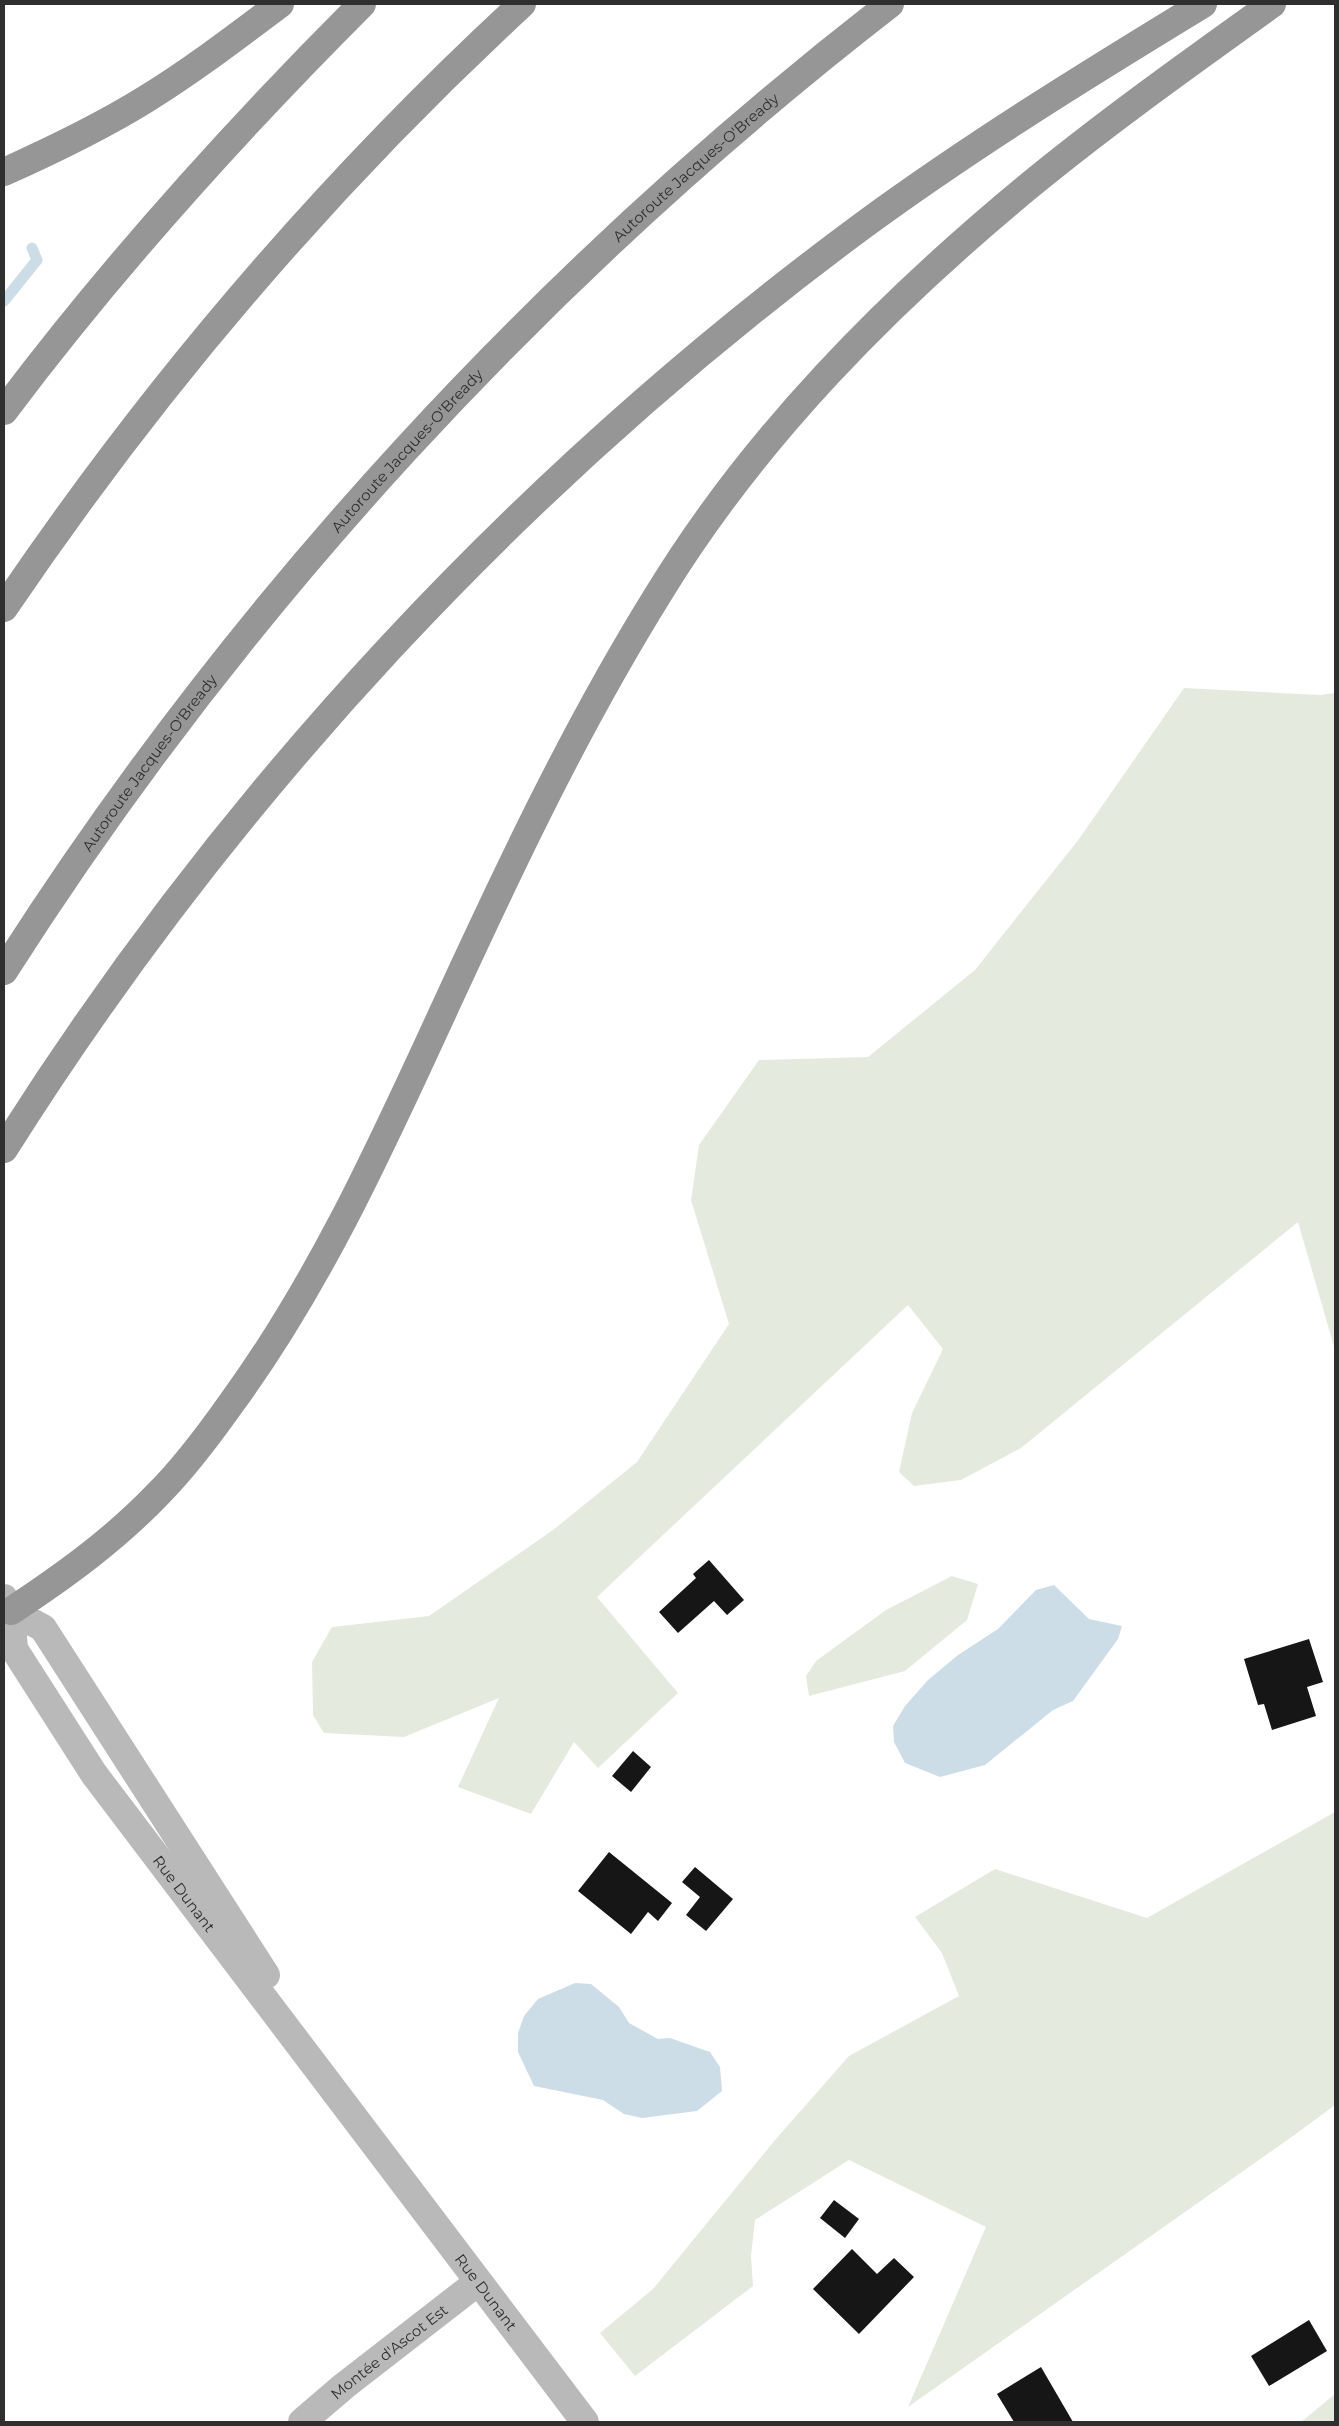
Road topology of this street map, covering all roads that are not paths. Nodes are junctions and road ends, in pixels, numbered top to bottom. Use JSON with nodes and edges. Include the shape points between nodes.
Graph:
{"nodes":[{"id":1,"x":280,"y":4,"type":"edge"},
{"id":2,"x":362,"y":4,"type":"edge"},
{"id":3,"x":522,"y":4,"type":"edge"},
{"id":4,"x":890,"y":4,"type":"edge"},
{"id":5,"x":1203,"y":4,"type":"edge"},
{"id":6,"x":1272,"y":4,"type":"edge"},
{"id":7,"x":4,"y":172,"type":"edge"},
{"id":8,"x":4,"y":410,"type":"edge"},
{"id":9,"x":4,"y":608,"type":"edge"},
{"id":10,"x":4,"y":971,"type":"edge"},
{"id":11,"x":4,"y":1149,"type":"edge"},
{"id":12,"x":8,"y":1604,"type":"edge"},
{"id":13,"x":386,"y":2162,"type":"junction"},
{"id":14,"x":478,"y":2282,"type":"junction"},
{"id":15,"x":302,"y":2422,"type":"edge"},
{"id":16,"x":585,"y":2422,"type":"edge"}],
"edges":[{"from":1,"to":7,"type":"highway","via":[[146,99],[82,135]]},
{"from":2,"to":8,"type":"highway","via":[[174,201]]},
{"from":3,"to":9,"type":"highway","via":[[409,113],[252,283],[110,461]]},
{"from":4,"to":10,"type":"highway","name":"Autoroute Jacques-O'Bready","via":[[778,95],[656,202],[538,313],[431,422],[330,536],[192,703],[92,840]]},
{"from":5,"to":11,"type":"highway","via":[[1023,115],[866,223],[694,358],[568,468],[411,626],[275,778],[133,958]]},
{"from":6,"to":12,"type":"highway","via":[[1132,105],[985,222],[834,367],[749,465],[662,588],[580,728],[523,841],[369,1170],[318,1269],[272,1344],[205,1438],[154,1499],[95,1552]]},
{"from":12,"to":13,"type":"street","name":"Rue Dunant","via":[[43,1628]]},
{"from":12,"to":13,"type":"street","name":"Rue Dunant","via":[[14,1649],[94,1774]]},
{"from":13,"to":14,"type":"street","name":"Rue Dunant"},
{"from":14,"to":15,"type":"street","name":"Montée d'Ascot Est"},
{"from":14,"to":16,"type":"street","name":"Rue Dunant"}]}
